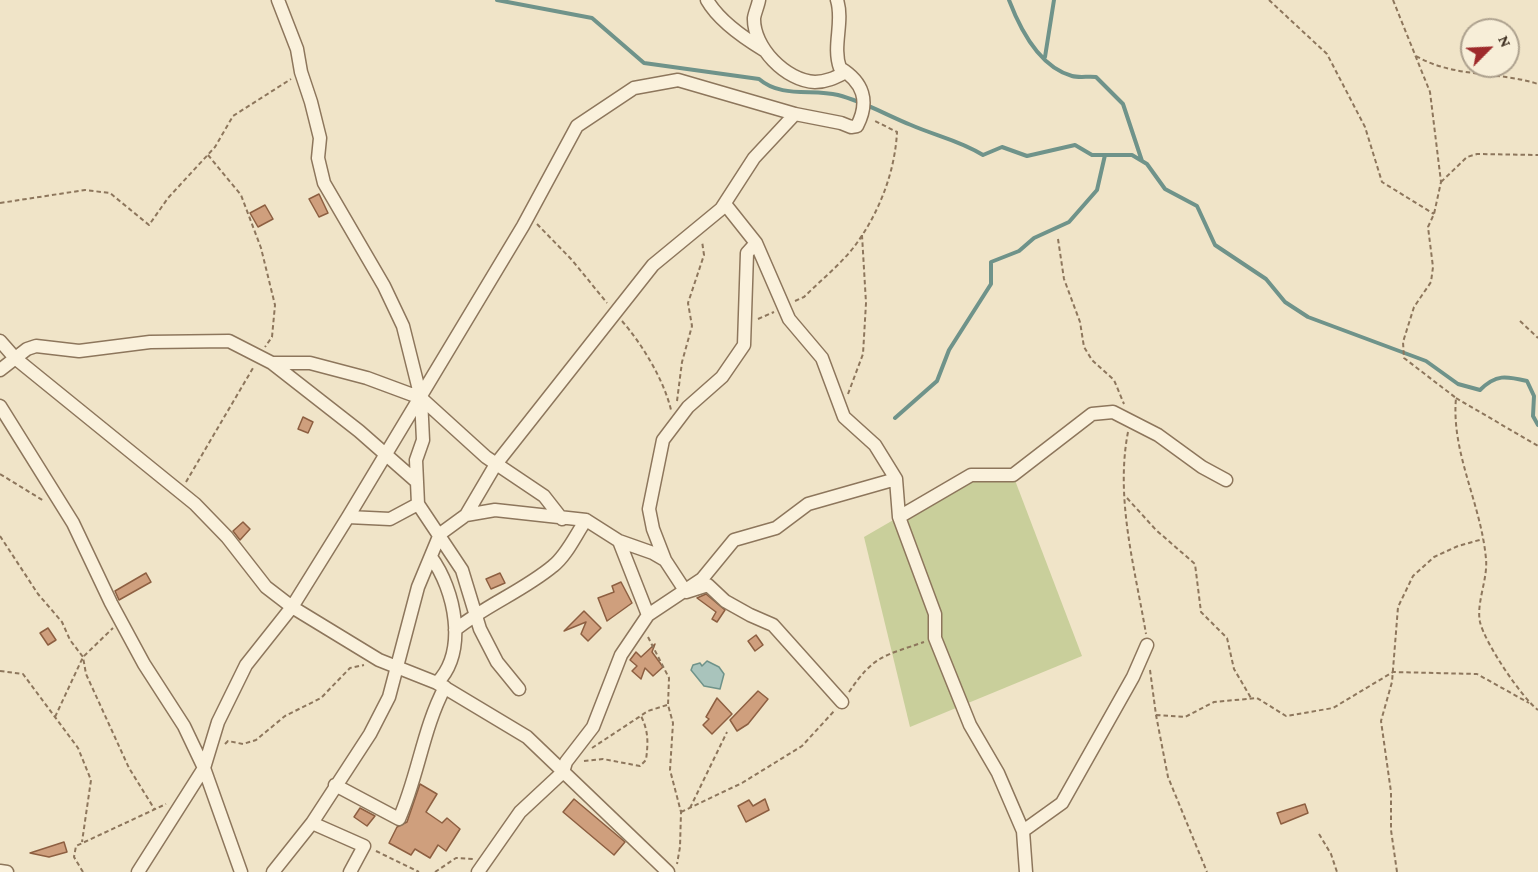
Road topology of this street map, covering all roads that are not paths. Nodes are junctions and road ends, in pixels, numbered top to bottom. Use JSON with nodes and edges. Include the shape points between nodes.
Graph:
{"nodes":[{"id":1,"x":278,"y":0,"type":"edge"},
{"id":2,"x":707,"y":0,"type":"edge"},
{"id":3,"x":759,"y":0,"type":"edge"},
{"id":4,"x":837,"y":0,"type":"edge"},
{"id":5,"x":767,"y":51,"type":"junction"},
{"id":6,"x":846,"y":72,"type":"junction"},
{"id":7,"x":795,"y":114,"type":"junction"},
{"id":8,"x":725,"y":204,"type":"junction"},
{"id":9,"x":756,"y":243,"type":"junction"},
{"id":10,"x":0,"y":341,"type":"edge"},
{"id":11,"x":15,"y":358,"type":"junction"},
{"id":12,"x":272,"y":363,"type":"junction"},
{"id":13,"x":0,"y":370,"type":"edge"},
{"id":14,"x":421,"y":398,"type":"junction"},
{"id":15,"x":0,"y":406,"type":"edge"},
{"id":16,"x":384,"y":454,"type":"junction"},
{"id":17,"x":496,"y":464,"type":"junction"},
{"id":18,"x":896,"y":479,"type":"junction"},
{"id":19,"x":1226,"y":480,"type":"dead end"},
{"id":20,"x":417,"y":482,"type":"junction"},
{"id":21,"x":418,"y":504,"type":"junction"},
{"id":22,"x":466,"y":515,"type":"junction"},
{"id":23,"x":348,"y":517,"type":"junction"},
{"id":24,"x":899,"y":517,"type":"junction"},
{"id":25,"x":562,"y":519,"type":"junction"},
{"id":26,"x":586,"y":520,"type":"junction"},
{"id":27,"x":440,"y":534,"type":"junction"},
{"id":28,"x":619,"y":541,"type":"junction"},
{"id":29,"x":431,"y":557,"type":"junction"},
{"id":30,"x":664,"y":560,"type":"junction"},
{"id":31,"x":686,"y":592,"type":"junction"},
{"id":32,"x":292,"y":607,"type":"junction"},
{"id":33,"x":477,"y":613,"type":"junction"},
{"id":34,"x":648,"y":615,"type":"junction"},
{"id":35,"x":455,"y":630,"type":"junction"},
{"id":36,"x":1147,"y":645,"type":"dead end"},
{"id":37,"x":397,"y":666,"type":"junction"},
{"id":38,"x":441,"y":685,"type":"junction"},
{"id":39,"x":519,"y":689,"type":"dead end"},
{"id":40,"x":842,"y":702,"type":"road end"},
{"id":41,"x":566,"y":764,"type":"junction"},
{"id":42,"x":204,"y":768,"type":"junction"},
{"id":43,"x":335,"y":785,"type":"junction"},
{"id":44,"x":312,"y":824,"type":"junction"},
{"id":45,"x":1023,"y":831,"type":"junction"},
{"id":46,"x":654,"y":867,"type":"edge"},
{"id":47,"x":0,"y":870,"type":"edge"},
{"id":48,"x":7,"y":872,"type":"edge"},
{"id":49,"x":138,"y":872,"type":"edge"},
{"id":50,"x":241,"y":872,"type":"edge"},
{"id":51,"x":273,"y":872,"type":"edge"},
{"id":52,"x":350,"y":872,"type":"edge"},
{"id":53,"x":478,"y":872,"type":"edge"},
{"id":54,"x":668,"y":872,"type":"edge"},
{"id":55,"x":1026,"y":872,"type":"edge"}],
"edges":[{"from":1,"to":14,"type":"street","via":[[297,49],[320,138],[318,158],[324,183],[403,326]]},
{"from":2,"to":5,"type":"street","via":[[745,39]]},
{"from":3,"to":5,"type":"street","via":[[754,19],[759,42]]},
{"from":4,"to":6,"type":"street","via":[[837,60]]},
{"from":5,"to":6,"type":"street","via":[[776,64],[800,79],[832,80]]},
{"from":6,"to":7,"type":"street","via":[[854,76],[864,95],[857,126],[851,128]]},
{"from":7,"to":8,"type":"street","via":[[754,158]]},
{"from":7,"to":14,"type":"street","via":[[678,80],[634,88],[577,126]]},
{"from":8,"to":9,"type":"street"},
{"from":8,"to":17,"type":"street","via":[[653,265]]},
{"from":9,"to":18,"type":"street","via":[[789,319],[822,358],[844,417],[875,446]]},
{"from":9,"to":30,"type":"street","via":[[747,253],[741,352],[722,377],[688,407],[663,440],[649,509]]},
{"from":10,"to":11,"type":"street"},
{"from":11,"to":12,"type":"street","via":[[36,346],[79,351],[203,340],[229,341]]},
{"from":11,"to":13,"type":"street"},
{"from":11,"to":32,"type":"street","via":[[180,492],[227,537],[266,587]]},
{"from":12,"to":14,"type":"street","via":[[310,363]]},
{"from":12,"to":16,"type":"street"},
{"from":14,"to":16,"type":"street"},
{"from":14,"to":17,"type":"street"},
{"from":14,"to":20,"type":"street","via":[[423,441],[416,460]]},
{"from":15,"to":42,"type":"street","via":[[73,522],[122,624],[184,726]]},
{"from":16,"to":20,"type":"street"},
{"from":16,"to":23,"type":"street"},
{"from":17,"to":22,"type":"street"},
{"from":17,"to":25,"type":"street","via":[[544,496]]},
{"from":18,"to":24,"type":"street"},
{"from":18,"to":31,"type":"street","via":[[808,504],[776,528],[734,540]]},
{"from":19,"to":24,"type":"street","via":[[1158,435],[1113,412],[1092,414],[1013,476],[971,475]]},
{"from":20,"to":21,"type":"street"},
{"from":21,"to":23,"type":"street","via":[[390,519]]},
{"from":21,"to":27,"type":"street"},
{"from":22,"to":25,"type":"street","via":[[495,510]]},
{"from":22,"to":27,"type":"street"},
{"from":23,"to":32,"type":"street"},
{"from":24,"to":45,"type":"street","via":[[935,614],[935,638],[970,725],[998,773]]},
{"from":25,"to":26,"type":"street"},
{"from":26,"to":28,"type":"street"},
{"from":26,"to":33,"type":"street","via":[[555,564],[510,596]]},
{"from":27,"to":29,"type":"street"},
{"from":27,"to":33,"type":"street","via":[[462,570]]},
{"from":28,"to":30,"type":"street"},
{"from":28,"to":34,"type":"street"},
{"from":29,"to":35,"type":"street","via":[[450,595]]},
{"from":29,"to":37,"type":"street","via":[[418,587]]},
{"from":30,"to":31,"type":"street"},
{"from":31,"to":34,"type":"street"},
{"from":31,"to":40,"type":"street","via":[[708,585],[725,601],[773,625]]},
{"from":32,"to":37,"type":"street","via":[[379,660]]},
{"from":32,"to":42,"type":"street","via":[[246,665],[218,722]]},
{"from":33,"to":35,"type":"street"},
{"from":33,"to":39,"type":"street","via":[[480,629],[497,662]]},
{"from":34,"to":41,"type":"street","via":[[621,655],[593,727]]},
{"from":35,"to":38,"type":"street"},
{"from":36,"to":45,"type":"street","via":[[1062,803]]},
{"from":37,"to":38,"type":"street"},
{"from":37,"to":43,"type":"street","via":[[389,697],[370,734]]},
{"from":38,"to":41,"type":"street"},
{"from":38,"to":43,"type":"street","via":[[419,768],[399,819]]},
{"from":41,"to":46,"type":"street"},
{"from":41,"to":53,"type":"street","via":[[528,803]]},
{"from":42,"to":49,"type":"street"},
{"from":42,"to":50,"type":"street"},
{"from":43,"to":44,"type":"street"},
{"from":44,"to":51,"type":"street"},
{"from":44,"to":52,"type":"street","via":[[364,846]]},
{"from":45,"to":55,"type":"street"},
{"from":46,"to":54,"type":"street"},
{"from":47,"to":48,"type":"street"}]}
